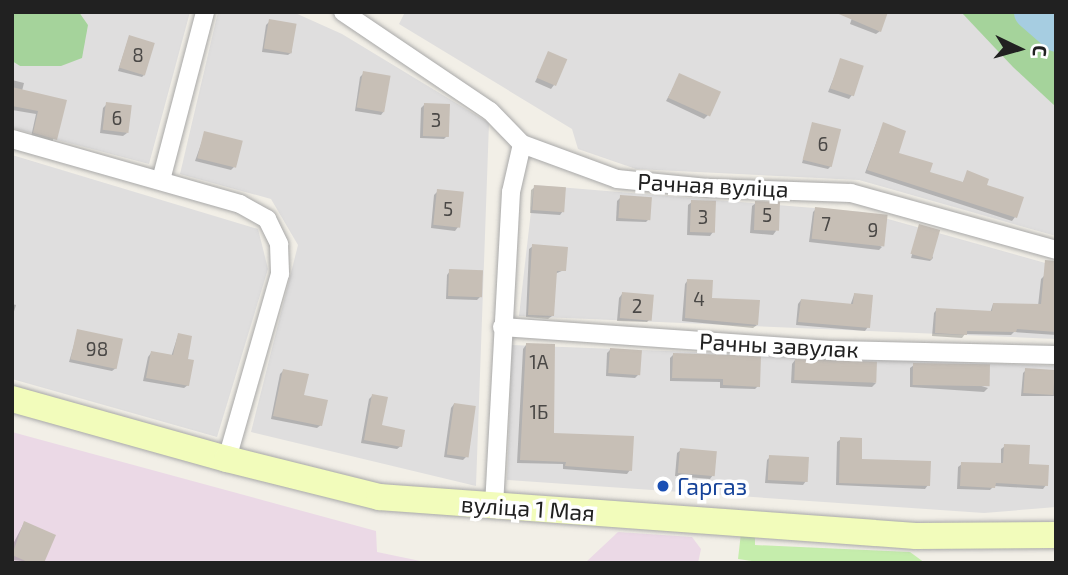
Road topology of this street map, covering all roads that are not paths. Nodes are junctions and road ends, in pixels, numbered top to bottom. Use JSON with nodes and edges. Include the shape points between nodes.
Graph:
{"nodes":[{"id":1,"x":205,"y":12,"type":"edge"},
{"id":2,"x":343,"y":12,"type":"edge"},
{"id":3,"x":12,"y":139,"type":"edge"},
{"id":4,"x":522,"y":144,"type":"junction"},
{"id":5,"x":161,"y":180,"type":"junction"},
{"id":6,"x":1056,"y":250,"type":"edge"},
{"id":7,"x":502,"y":327,"type":"junction"},
{"id":8,"x":1056,"y":355,"type":"edge"},
{"id":9,"x":12,"y":399,"type":"edge"},
{"id":10,"x":227,"y":459,"type":"junction"},
{"id":11,"x":494,"y":506,"type":"junction"},
{"id":12,"x":1056,"y":535,"type":"edge"}],
"edges":[{"from":1,"to":5,"type":"street"},
{"from":2,"to":4,"type":"street","via":[[490,111]]},
{"from":3,"to":5,"type":"street"},
{"from":4,"to":6,"type":"street","name":"Рачная вуліца","via":[[617,179],[708,188],[851,193]]},
{"from":4,"to":7,"type":"street","via":[[511,192]]},
{"from":5,"to":10,"type":"street","via":[[240,204],[267,219],[279,244],[279,274]]},
{"from":7,"to":8,"type":"street","name":"Рачны завулак","via":[[834,350]]},
{"from":7,"to":11,"type":"street"},
{"from":9,"to":10,"type":"street","name":"вуліца 1 Мая"},
{"from":10,"to":11,"type":"street","name":"вуліца 1 Мая","via":[[379,497]]},
{"from":11,"to":12,"type":"street","name":"вуліца 1 Мая","via":[[916,536]]}]}
